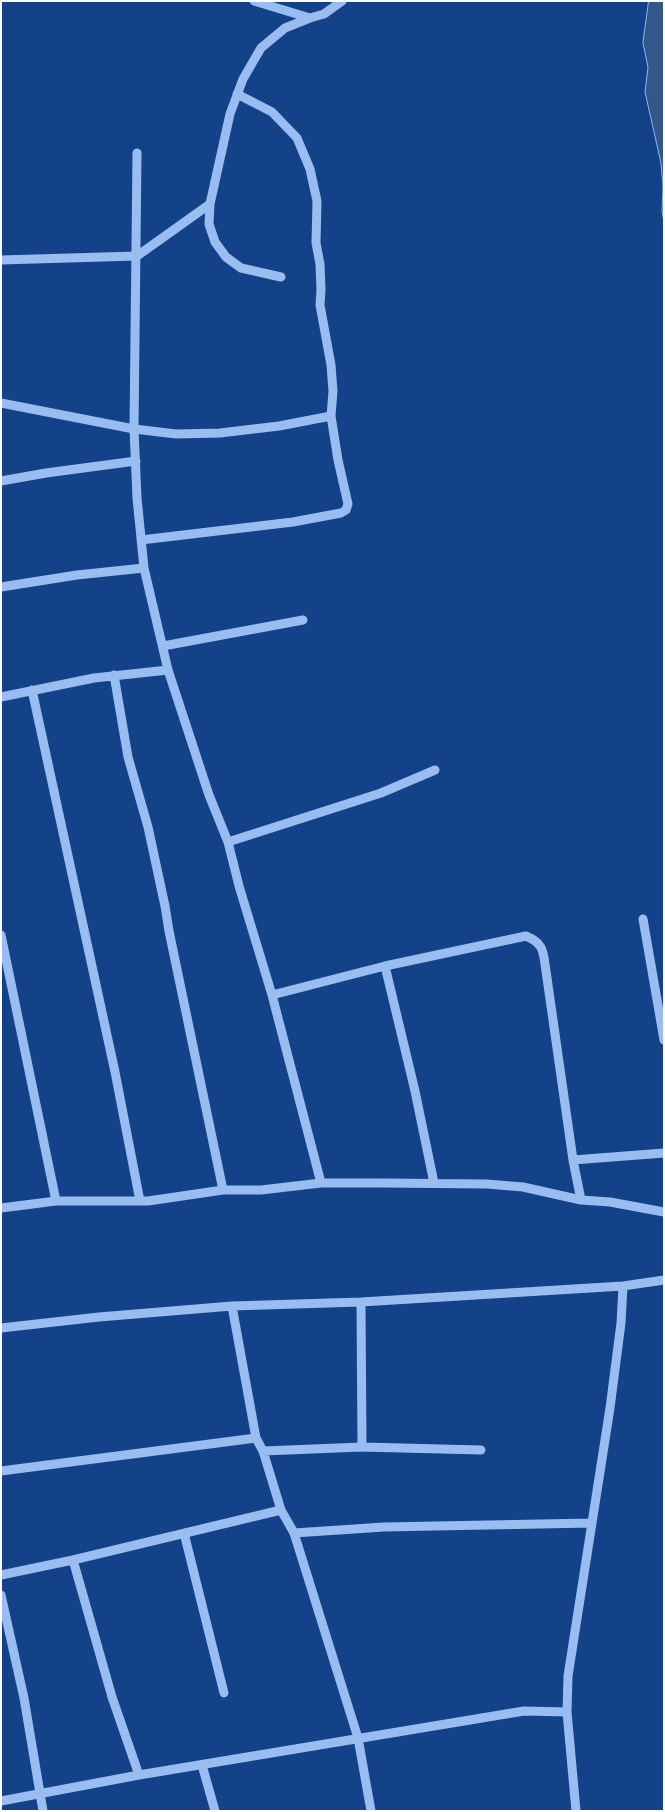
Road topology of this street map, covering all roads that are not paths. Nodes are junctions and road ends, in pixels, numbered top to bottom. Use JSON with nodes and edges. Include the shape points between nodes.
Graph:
{"nodes":[{"id":1,"x":254,"y":1,"type":"edge"},
{"id":2,"x":342,"y":1,"type":"edge"},
{"id":3,"x":310,"y":18,"type":"junction"},
{"id":4,"x":237,"y":94,"type":"junction"},
{"id":5,"x":137,"y":153,"type":"dead end"},
{"id":6,"x":210,"y":204,"type":"junction"},
{"id":7,"x":136,"y":256,"type":"junction"},
{"id":8,"x":1,"y":260,"type":"edge"},
{"id":9,"x":281,"y":277,"type":"dead end"},
{"id":10,"x":1,"y":403,"type":"edge"},
{"id":11,"x":331,"y":416,"type":"junction"},
{"id":12,"x":134,"y":429,"type":"junction"},
{"id":13,"x":136,"y":461,"type":"junction"},
{"id":14,"x":1,"y":481,"type":"edge"},
{"id":15,"x":141,"y":540,"type":"junction"},
{"id":16,"x":144,"y":568,"type":"junction"},
{"id":17,"x":1,"y":587,"type":"edge"},
{"id":18,"x":303,"y":620,"type":"dead end"},
{"id":19,"x":163,"y":646,"type":"junction"},
{"id":20,"x":168,"y":670,"type":"junction"},
{"id":21,"x":114,"y":675,"type":"junction"},
{"id":22,"x":32,"y":690,"type":"junction"},
{"id":23,"x":1,"y":697,"type":"edge"},
{"id":24,"x":436,"y":770,"type":"dead end"},
{"id":25,"x":228,"y":842,"type":"junction"},
{"id":26,"x":642,"y":919,"type":"dead end"},
{"id":27,"x":1,"y":935,"type":"edge"},
{"id":28,"x":385,"y":966,"type":"junction"},
{"id":29,"x":272,"y":995,"type":"junction"},
{"id":30,"x":664,"y":1040,"type":"edge"},
{"id":31,"x":664,"y":1153,"type":"edge"},
{"id":32,"x":573,"y":1160,"type":"junction"},
{"id":33,"x":321,"y":1183,"type":"junction"},
{"id":34,"x":434,"y":1183,"type":"junction"},
{"id":35,"x":223,"y":1190,"type":"junction"},
{"id":36,"x":581,"y":1200,"type":"junction"},
{"id":37,"x":56,"y":1201,"type":"junction"},
{"id":38,"x":140,"y":1201,"type":"junction"},
{"id":39,"x":1,"y":1208,"type":"edge"},
{"id":40,"x":664,"y":1212,"type":"edge"},
{"id":41,"x":664,"y":1280,"type":"edge"},
{"id":42,"x":623,"y":1286,"type":"junction"},
{"id":43,"x":360,"y":1302,"type":"junction"},
{"id":44,"x":232,"y":1306,"type":"junction"},
{"id":45,"x":1,"y":1328,"type":"edge"},
{"id":46,"x":256,"y":1438,"type":"junction"},
{"id":47,"x":362,"y":1447,"type":"junction"},
{"id":48,"x":481,"y":1450,"type":"dead end"},
{"id":49,"x":263,"y":1451,"type":"junction"},
{"id":50,"x":1,"y":1472,"type":"edge"},
{"id":51,"x":281,"y":1510,"type":"junction"},
{"id":52,"x":592,"y":1523,"type":"junction"},
{"id":53,"x":184,"y":1533,"type":"junction"},
{"id":54,"x":294,"y":1533,"type":"junction"},
{"id":55,"x":73,"y":1560,"type":"junction"},
{"id":56,"x":1,"y":1575,"type":"edge"},
{"id":57,"x":1,"y":1595,"type":"edge"},
{"id":58,"x":224,"y":1693,"type":"dead end"},
{"id":59,"x":567,"y":1712,"type":"junction"},
{"id":60,"x":358,"y":1738,"type":"junction"},
{"id":61,"x":202,"y":1765,"type":"junction"},
{"id":62,"x":139,"y":1775,"type":"junction"},
{"id":63,"x":40,"y":1794,"type":"junction"},
{"id":64,"x":1,"y":1801,"type":"edge"},
{"id":65,"x":44,"y":1811,"type":"edge"},
{"id":66,"x":215,"y":1811,"type":"edge"},
{"id":67,"x":371,"y":1811,"type":"edge"},
{"id":68,"x":576,"y":1811,"type":"edge"}],
"edges":[{"from":1,"to":3,"type":"street"},
{"from":2,"to":3,"type":"street","via":[[324,14]]},
{"from":3,"to":4,"type":"street","via":[[285,28],[261,48]]},
{"from":4,"to":6,"type":"street"},
{"from":4,"to":11,"type":"street","via":[[272,112],[297,138],[310,169],[317,201],[320,305],[331,365]]},
{"from":5,"to":7,"type":"street"},
{"from":6,"to":7,"type":"street"},
{"from":6,"to":9,"type":"street","via":[[209,224],[226,257],[242,268]]},
{"from":7,"to":8,"type":"street"},
{"from":7,"to":12,"type":"street"},
{"from":10,"to":12,"type":"street"},
{"from":11,"to":12,"type":"street","via":[[220,433],[176,434]]},
{"from":11,"to":15,"type":"street","via":[[348,504],[341,514]]},
{"from":12,"to":13,"type":"street"},
{"from":13,"to":14,"type":"street"},
{"from":13,"to":15,"type":"street"},
{"from":15,"to":16,"type":"street"},
{"from":16,"to":17,"type":"street"},
{"from":16,"to":19,"type":"street"},
{"from":18,"to":19,"type":"street"},
{"from":19,"to":20,"type":"street"},
{"from":20,"to":21,"type":"street"},
{"from":20,"to":25,"type":"street","via":[[208,795]]},
{"from":21,"to":22,"type":"street"},
{"from":21,"to":35,"type":"street","via":[[128,757],[148,827]]},
{"from":22,"to":23,"type":"street"},
{"from":22,"to":38,"type":"street"},
{"from":24,"to":25,"type":"street","via":[[381,793]]},
{"from":25,"to":29,"type":"street"},
{"from":26,"to":30,"type":"street"},
{"from":27,"to":37,"type":"street"},
{"from":28,"to":29,"type":"street"},
{"from":28,"to":32,"type":"street","via":[[526,936],[537,941],[546,971]]},
{"from":28,"to":34,"type":"street"},
{"from":29,"to":33,"type":"street"},
{"from":31,"to":32,"type":"street"},
{"from":32,"to":36,"type":"street"},
{"from":33,"to":34,"type":"street"},
{"from":33,"to":35,"type":"street","via":[[261,1190]]},
{"from":34,"to":36,"type":"street","via":[[523,1188]]},
{"from":35,"to":38,"type":"street"},
{"from":36,"to":40,"type":"street"},
{"from":37,"to":38,"type":"street"},
{"from":37,"to":39,"type":"street"},
{"from":41,"to":42,"type":"street"},
{"from":42,"to":43,"type":"street"},
{"from":42,"to":52,"type":"street","via":[[610,1408]]},
{"from":43,"to":44,"type":"street"},
{"from":43,"to":47,"type":"street"},
{"from":44,"to":45,"type":"street"},
{"from":44,"to":46,"type":"street"},
{"from":46,"to":49,"type":"street"},
{"from":46,"to":50,"type":"street"},
{"from":47,"to":48,"type":"street"},
{"from":47,"to":49,"type":"street"},
{"from":49,"to":51,"type":"street"},
{"from":51,"to":53,"type":"street"},
{"from":51,"to":54,"type":"street"},
{"from":52,"to":54,"type":"street","via":[[384,1527]]},
{"from":52,"to":59,"type":"street","via":[[568,1676]]},
{"from":53,"to":55,"type":"street"},
{"from":53,"to":58,"type":"street"},
{"from":54,"to":60,"type":"street"},
{"from":55,"to":56,"type":"street"},
{"from":55,"to":62,"type":"street","via":[[112,1697]]},
{"from":57,"to":63,"type":"street","via":[[24,1698]]},
{"from":59,"to":60,"type":"street","via":[[524,1711]]},
{"from":59,"to":68,"type":"street"},
{"from":60,"to":61,"type":"street"},
{"from":60,"to":67,"type":"street"},
{"from":61,"to":62,"type":"street"},
{"from":61,"to":66,"type":"street"},
{"from":62,"to":63,"type":"street"},
{"from":63,"to":64,"type":"street"},
{"from":63,"to":65,"type":"street"}]}
